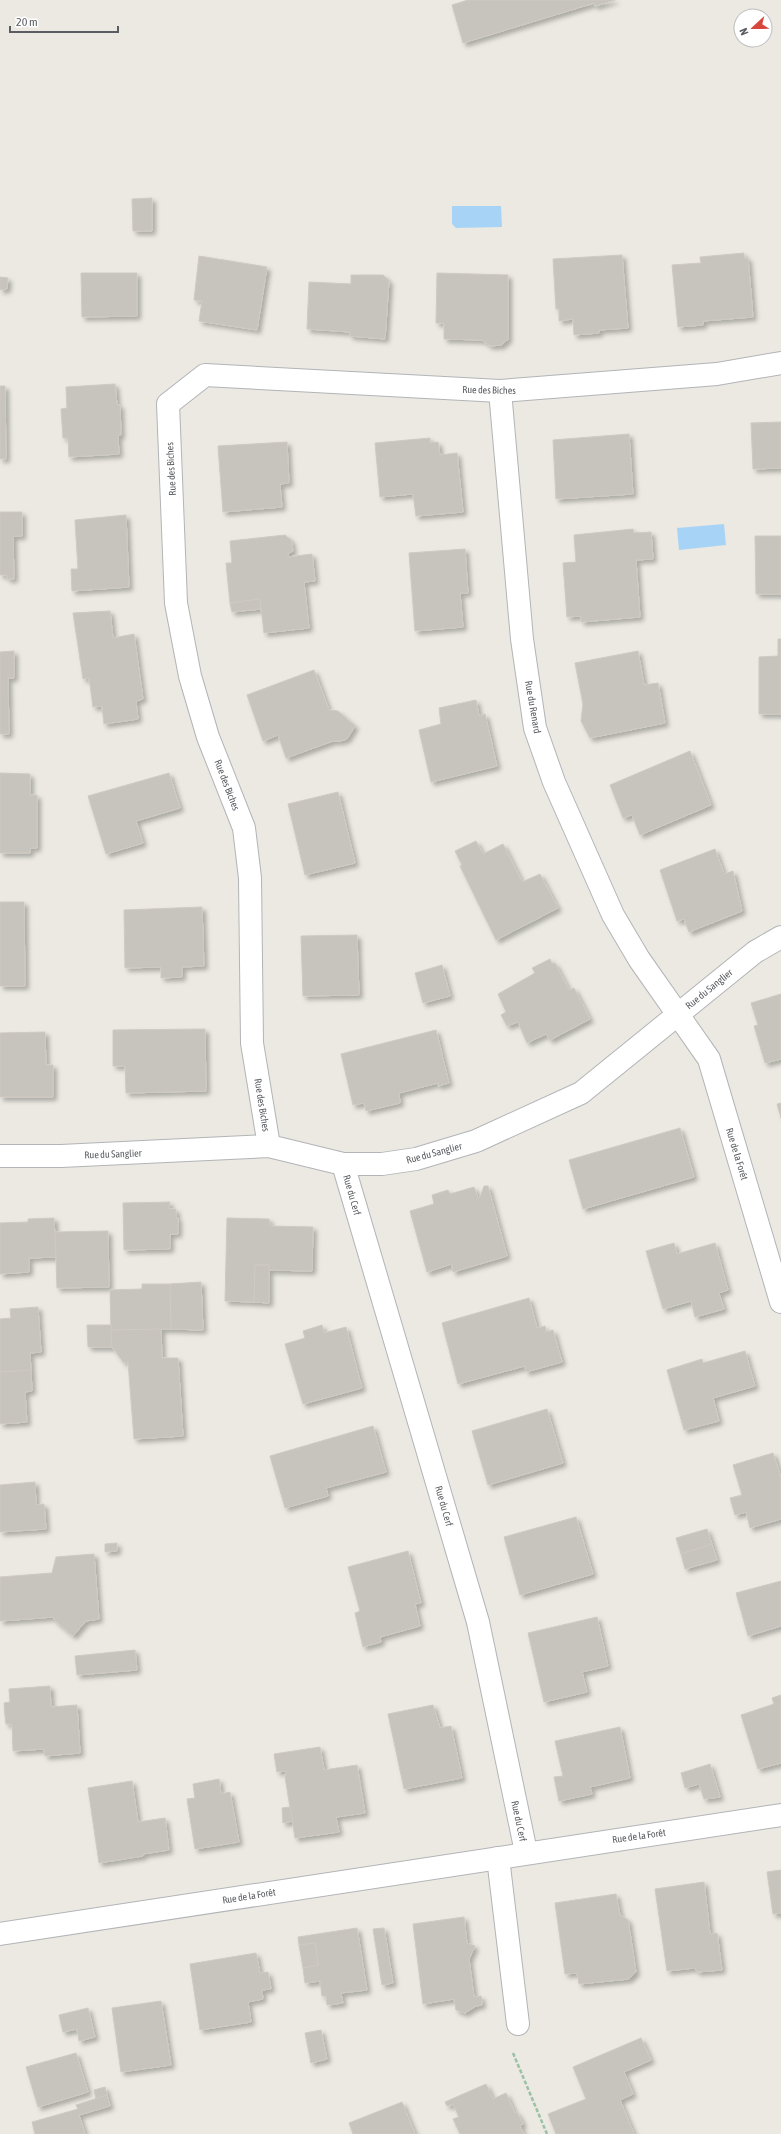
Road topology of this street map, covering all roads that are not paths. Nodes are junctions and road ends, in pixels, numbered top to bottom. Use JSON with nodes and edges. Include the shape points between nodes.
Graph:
{"nodes":[{"id":1,"x":781,"y":363,"type":"edge"},
{"id":2,"x":500,"y":391,"type":"junction"},
{"id":3,"x":781,"y":937,"type":"edge"},
{"id":4,"x":678,"y":1014,"type":"junction"},
{"id":5,"x":269,"y":1146,"type":"junction"},
{"id":6,"x":0,"y":1156,"type":"edge"},
{"id":7,"x":343,"y":1164,"type":"junction"},
{"id":8,"x":781,"y":1302,"type":"edge"},
{"id":9,"x":781,"y":1815,"type":"edge"},
{"id":10,"x":526,"y":1852,"type":"junction"},
{"id":11,"x":498,"y":1858,"type":"junction"},
{"id":12,"x":0,"y":1934,"type":"edge"},
{"id":13,"x":518,"y":2024,"type":"road end"}],
"edges":[{"from":1,"to":2,"type":"street","name":"Rue des Biches","via":[[709,375]]},
{"from":2,"to":4,"type":"street","name":"Rue du Renard","via":[[522,639],[535,728],[554,782],[613,914],[639,959]]},
{"from":2,"to":5,"type":"street","name":"Rue des Biches","via":[[205,375],[168,404],[176,603],[190,676],[208,737],[244,828],[250,878],[252,1043]]},
{"from":3,"to":4,"type":"street","name":"Rue du Sanglier","via":[[755,952]]},
{"from":4,"to":7,"type":"street","name":"Rue du Sanglier","via":[[581,1093],[476,1141],[416,1159],[382,1164]]},
{"from":4,"to":8,"type":"street","name":"Rue de la Forêt","via":[[709,1059]]},
{"from":5,"to":6,"type":"street","name":"Rue du Sanglier","via":[[61,1156]]},
{"from":5,"to":7,"type":"street","name":"Rue du Sanglier"},
{"from":7,"to":10,"type":"street","name":"Rue du Cerf","via":[[478,1622]]},
{"from":9,"to":10,"type":"street","name":"Rue de la Forêt"},
{"from":10,"to":11,"type":"street","name":"Rue de la Forêt"},
{"from":11,"to":12,"type":"street","name":"Rue de la Forêt"},
{"from":11,"to":13,"type":"street"}]}
